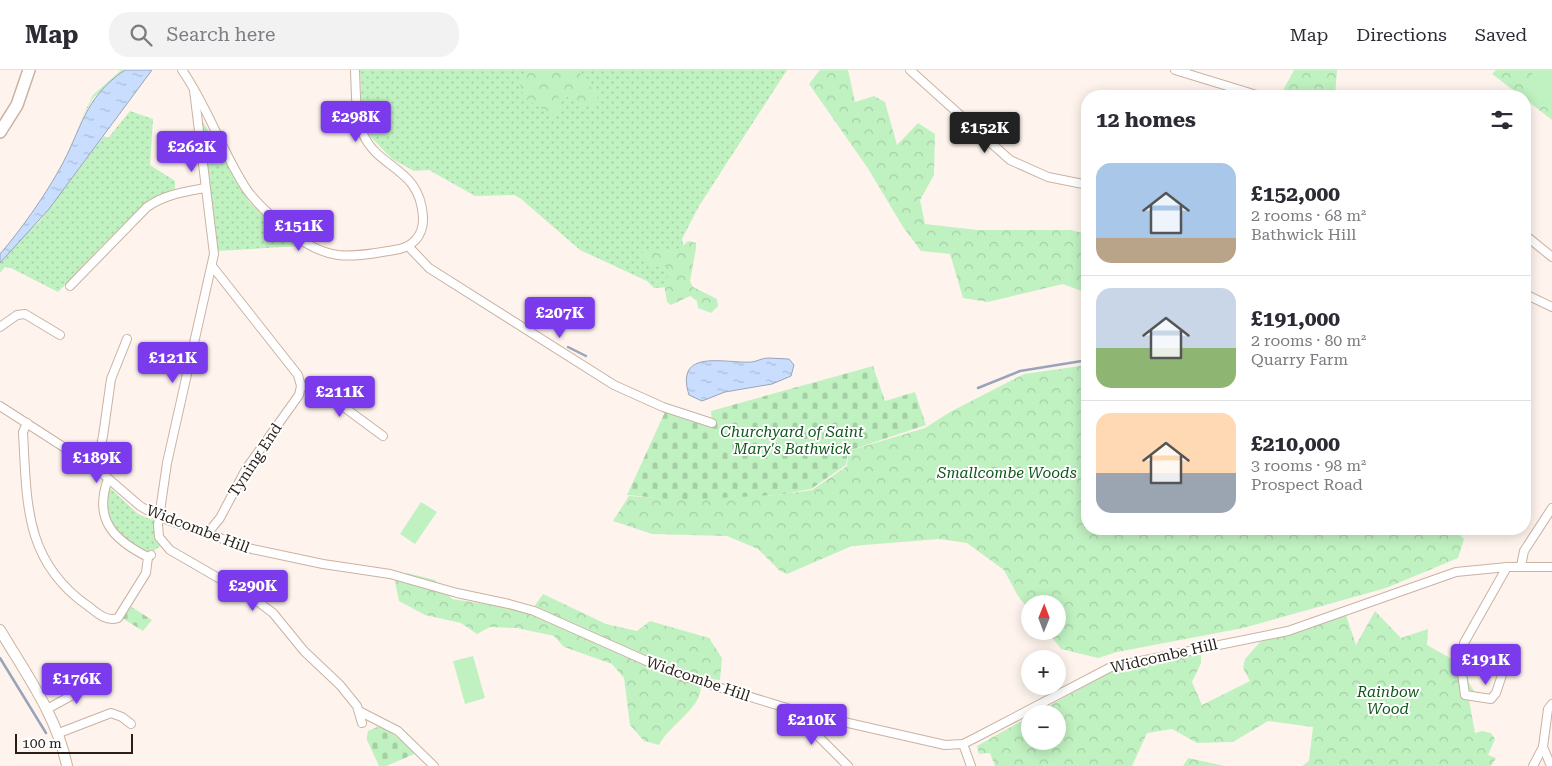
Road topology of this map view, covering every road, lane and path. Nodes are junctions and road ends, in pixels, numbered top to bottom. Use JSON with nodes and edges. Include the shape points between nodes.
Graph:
{"nodes":[{"id":1,"x":29,"y":70,"type":"edge"},
{"id":2,"x":182,"y":70,"type":"edge"},
{"id":3,"x":355,"y":70,"type":"edge"},
{"id":4,"x":910,"y":70,"type":"edge"},
{"id":5,"x":1175,"y":70,"type":"edge"},
{"id":6,"x":194,"y":90,"type":"junction"},
{"id":7,"x":1240,"y":90,"type":"edge"},
{"id":8,"x":0,"y":132,"type":"edge"},
{"id":9,"x":1081,"y":184,"type":"edge"},
{"id":10,"x":205,"y":188,"type":"junction"},
{"id":11,"x":1531,"y":240,"type":"edge"},
{"id":12,"x":408,"y":246,"type":"junction"},
{"id":13,"x":1552,"y":258,"type":"edge"},
{"id":14,"x":212,"y":266,"type":"junction"},
{"id":15,"x":70,"y":286,"type":"dead end"},
{"id":16,"x":1531,"y":297,"type":"edge"},
{"id":17,"x":1552,"y":306,"type":"edge"},
{"id":18,"x":0,"y":327,"type":"edge"},
{"id":19,"x":60,"y":335,"type":"dead end"},
{"id":20,"x":127,"y":339,"type":"dead end"},
{"id":21,"x":301,"y":386,"type":"junction"},
{"id":22,"x":0,"y":406,"type":"edge"},
{"id":23,"x":27,"y":423,"type":"junction"},
{"id":24,"x":712,"y":423,"type":"dead end"},
{"id":25,"x":383,"y":436,"type":"dead end"},
{"id":26,"x":96,"y":468,"type":"junction"},
{"id":27,"x":108,"y":479,"type":"junction"},
{"id":28,"x":1552,"y":508,"type":"edge"},
{"id":29,"x":159,"y":517,"type":"junction"},
{"id":30,"x":207,"y":534,"type":"junction"},
{"id":31,"x":1521,"y":566,"type":"junction"},
{"id":32,"x":1552,"y":566,"type":"edge"},
{"id":33,"x":1507,"y":567,"type":"junction"},
{"id":34,"x":0,"y":630,"type":"edge"},
{"id":35,"x":1503,"y":672,"type":"dead end"},
{"id":36,"x":98,"y":681,"type":"dead end"},
{"id":37,"x":1552,"y":704,"type":"edge"},
{"id":38,"x":47,"y":709,"type":"junction"},
{"id":39,"x":359,"y":711,"type":"junction"},
{"id":40,"x":800,"y":712,"type":"junction"},
{"id":41,"x":362,"y":723,"type":"dead end"},
{"id":42,"x":131,"y":724,"type":"dead end"},
{"id":43,"x":1549,"y":730,"type":"edge"},
{"id":44,"x":59,"y":733,"type":"junction"},
{"id":45,"x":962,"y":744,"type":"junction"},
{"id":46,"x":1543,"y":747,"type":"junction"},
{"id":47,"x":67,"y":766,"type":"edge"},
{"id":48,"x":434,"y":766,"type":"edge"},
{"id":49,"x":848,"y":766,"type":"edge"},
{"id":50,"x":971,"y":766,"type":"edge"},
{"id":51,"x":1533,"y":766,"type":"edge"},
{"id":52,"x":1551,"y":766,"type":"edge"}],
"edges":[{"from":1,"to":8,"type":"highway","via":[[17,105]]},
{"from":2,"to":6,"type":"street"},
{"from":3,"to":12,"type":"street","via":[[358,116],[364,134],[371,146],[409,178],[421,204],[423,226]]},
{"from":4,"to":9,"type":"street","via":[[1010,160],[1048,177]]},
{"from":5,"to":7,"type":"street"},
{"from":6,"to":10,"type":"street"},
{"from":6,"to":12,"type":"street","via":[[248,191],[294,236],[316,249],[340,255]]},
{"from":10,"to":14,"type":"street","via":[[214,254]]},
{"from":10,"to":15,"type":"street","via":[[176,192],[148,207]]},
{"from":11,"to":13,"type":"street"},
{"from":12,"to":24,"type":"street","via":[[429,268],[614,384],[663,407]]},
{"from":14,"to":21,"type":"street","via":[[298,375]]},
{"from":14,"to":29,"type":"street","via":[[167,463]]},
{"from":16,"to":17,"type":"street"},
{"from":18,"to":19,"type":"street","via":[[17,315],[26,314]]},
{"from":20,"to":26,"type":"street","via":[[111,379]]},
{"from":21,"to":25,"type":"street","via":[[318,388]]},
{"from":21,"to":30,"type":"street","name":"Tyning End"},
{"from":22,"to":23,"type":"street","name":"Widcombe Hill"},
{"from":23,"to":26,"type":"street","name":"Widcombe Hill"},
{"from":23,"to":27,"type":"street","via":[[23,432],[32,529],[40,550],[70,594],[105,618],[114,620],[146,573],[150,556],[125,546],[108,524],[103,508],[103,493]]},
{"from":26,"to":27,"type":"street","name":"Widcombe Hill"},
{"from":27,"to":29,"type":"street","name":"Widcombe Hill","via":[[148,512]]},
{"from":28,"to":31,"type":"street","via":[[1524,551]]},
{"from":29,"to":30,"type":"street","name":"Widcombe Hill"},
{"from":29,"to":39,"type":"street","via":[[159,537],[170,550],[273,613],[304,651],[340,685]]},
{"from":30,"to":40,"type":"street","name":"Widcombe Hill","via":[[252,549],[395,576],[534,611],[678,675]]},
{"from":31,"to":32,"type":"street","name":"Widcombe Hill"},
{"from":31,"to":33,"type":"street","name":"Widcombe Hill"},
{"from":33,"to":35,"type":"street","via":[[1464,643],[1462,673],[1465,695],[1491,699]]},
{"from":33,"to":45,"type":"street","name":"Widcombe Hill","via":[[1456,572],[1288,631],[1111,666]]},
{"from":34,"to":38,"type":"main road"},
{"from":36,"to":38,"type":"street"},
{"from":37,"to":43,"type":"street","via":[[1548,709]]},
{"from":38,"to":44,"type":"main road"},
{"from":39,"to":41,"type":"street"},
{"from":39,"to":48,"type":"street","via":[[398,732]]},
{"from":40,"to":45,"type":"street","name":"Widcombe Hill","via":[[936,744]]},
{"from":40,"to":49,"type":"street","via":[[803,721]]},
{"from":42,"to":44,"type":"street","via":[[111,713]]},
{"from":43,"to":46,"type":"street"},
{"from":44,"to":47,"type":"main road"},
{"from":45,"to":50,"type":"street"},
{"from":46,"to":51,"type":"street"},
{"from":46,"to":52,"type":"street"}]}
